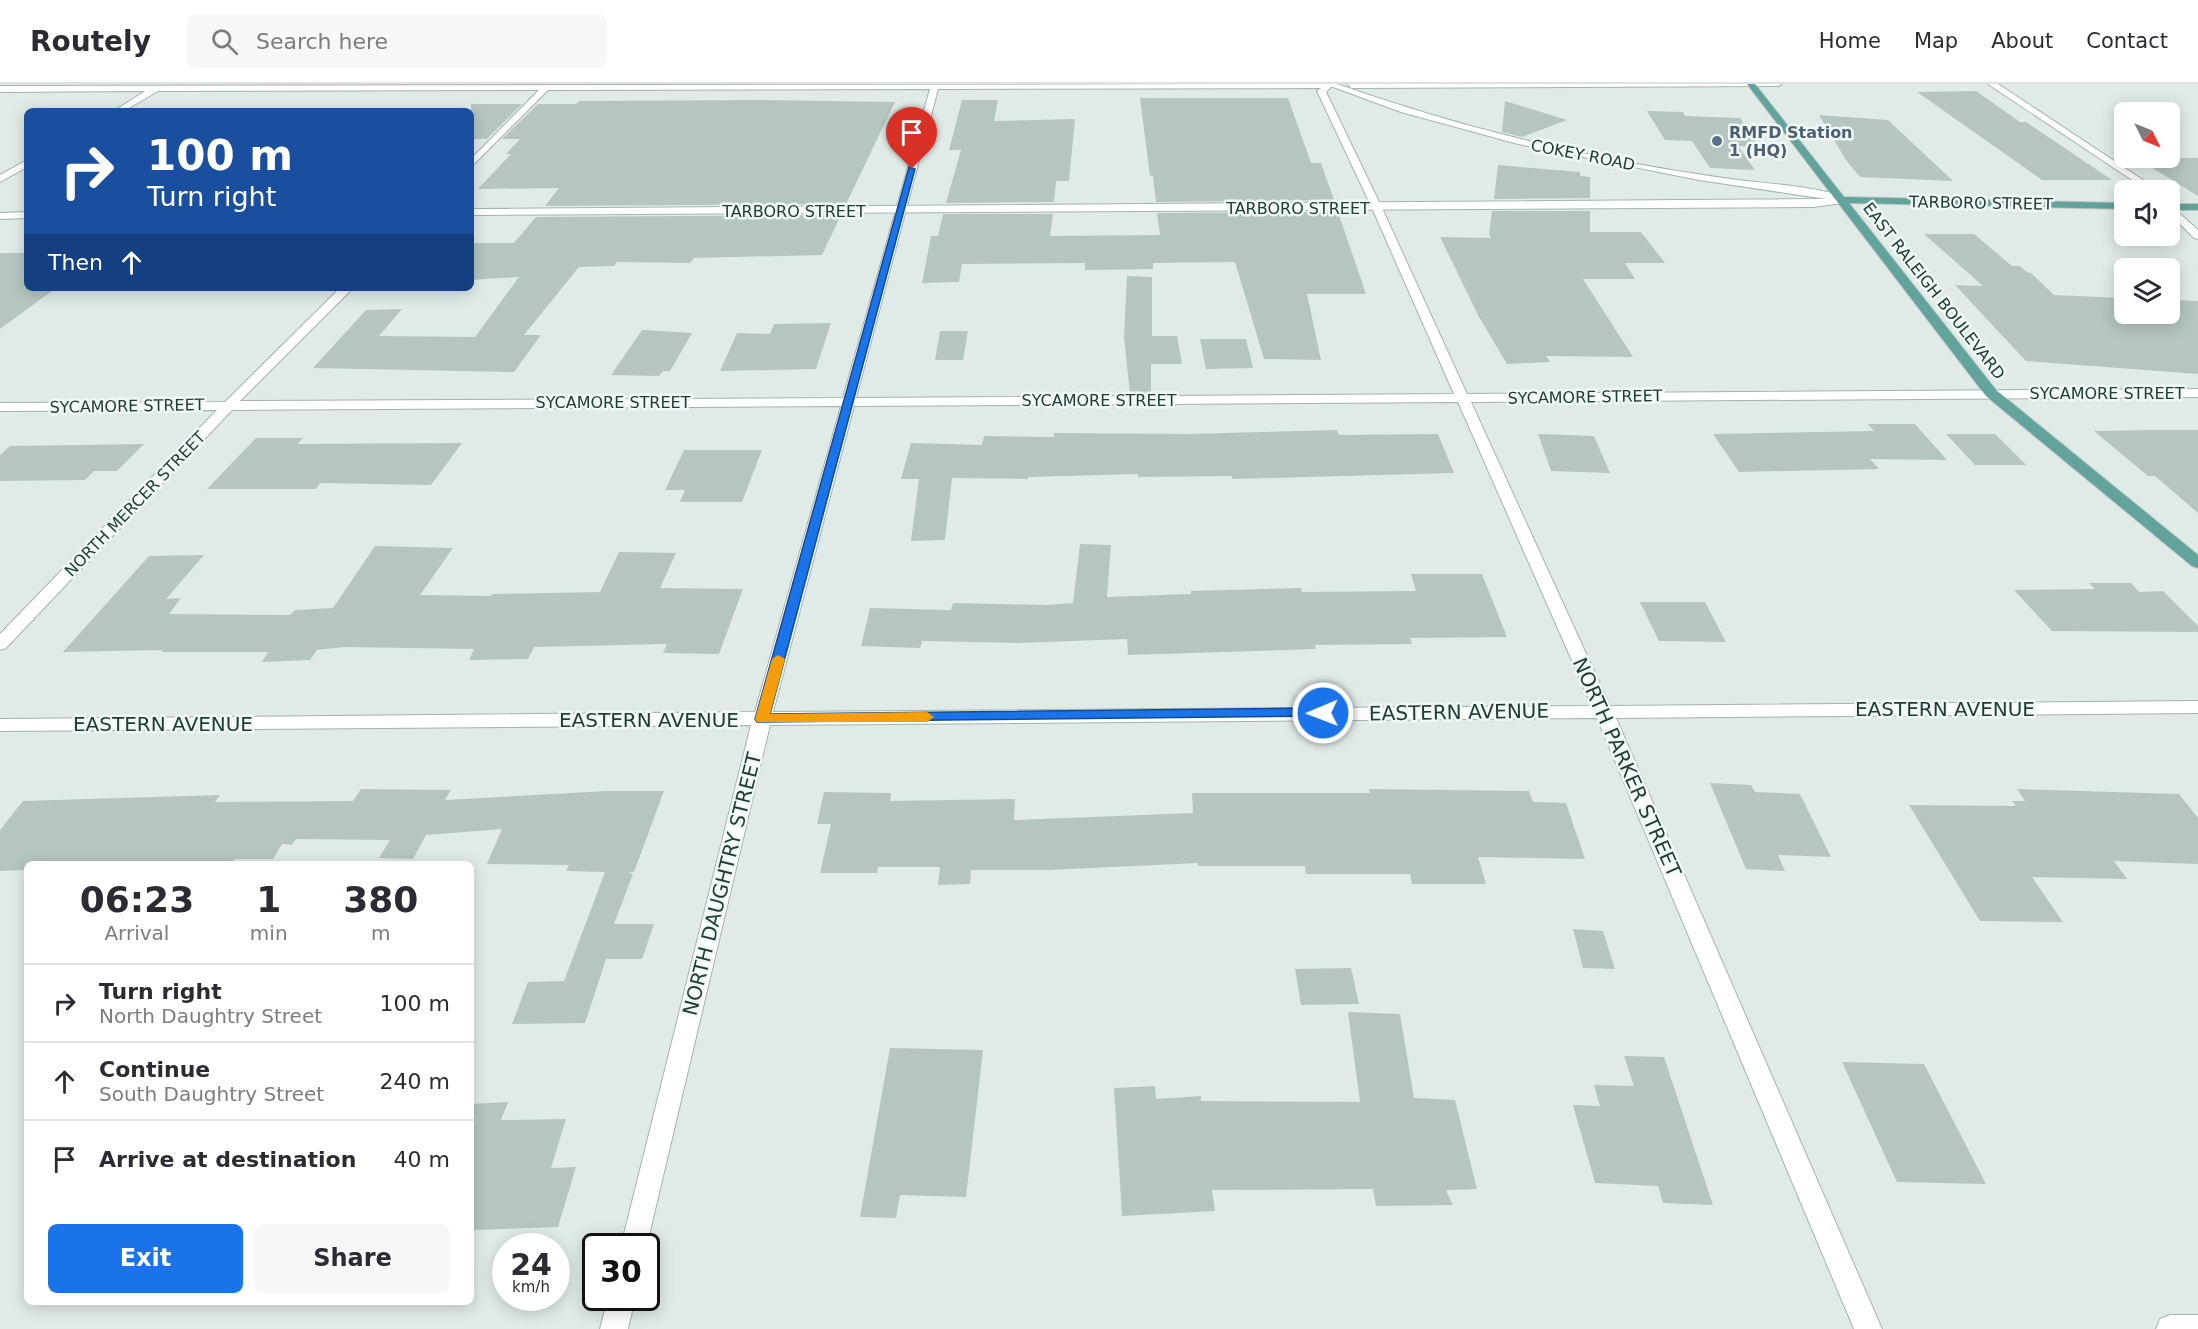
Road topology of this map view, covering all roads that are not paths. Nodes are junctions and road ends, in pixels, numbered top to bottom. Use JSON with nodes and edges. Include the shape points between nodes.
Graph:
{"nodes":[{"id":1,"x":1330,"y":84,"type":"edge"},
{"id":2,"x":1751,"y":84,"type":"edge"},
{"id":3,"x":1778,"y":84,"type":"edge"},
{"id":4,"x":1992,"y":84,"type":"edge"},
{"id":5,"x":548,"y":85,"type":"edge"},
{"id":6,"x":935,"y":85,"type":"edge"},
{"id":7,"x":161,"y":86,"type":"edge"},
{"id":8,"x":0,"y":89,"type":"edge"},
{"id":9,"x":123,"y":108,"type":"edge"},
{"id":10,"x":474,"y":161,"type":"edge"},
{"id":11,"x":24,"y":165,"type":"edge"},
{"id":12,"x":0,"y":179,"type":"edge"},
{"id":13,"x":2138,"y":180,"type":"edge"},
{"id":14,"x":1843,"y":201,"type":"junction"},
{"id":15,"x":2114,"y":206,"type":"edge"},
{"id":16,"x":2180,"y":207,"type":"edge"},
{"id":17,"x":2198,"y":207,"type":"edge"},
{"id":18,"x":1377,"y":208,"type":"junction"},
{"id":19,"x":900,"y":210,"type":"junction"},
{"id":20,"x":474,"y":212,"type":"edge"},
{"id":21,"x":24,"y":215,"type":"edge"},
{"id":22,"x":0,"y":216,"type":"edge"},
{"id":23,"x":2180,"y":218,"type":"edge"},
{"id":24,"x":2198,"y":236,"type":"edge"},
{"id":25,"x":344,"y":291,"type":"edge"},
{"id":26,"x":1991,"y":393,"type":"junction"},
{"id":27,"x":2198,"y":393,"type":"edge"},
{"id":28,"x":1462,"y":398,"type":"junction"},
{"id":29,"x":849,"y":401,"type":"junction"},
{"id":30,"x":229,"y":405,"type":"junction"},
{"id":31,"x":0,"y":407,"type":"edge"},
{"id":32,"x":2198,"y":563,"type":"edge"},
{"id":33,"x":0,"y":644,"type":"edge"},
{"id":34,"x":2198,"y":707,"type":"edge"},
{"id":35,"x":1603,"y":710,"type":"junction"},
{"id":36,"x":762,"y":719,"type":"junction"},
{"id":37,"x":0,"y":725,"type":"edge"},
{"id":38,"x":637,"y":1233,"type":"edge"},
{"id":39,"x":619,"y":1311,"type":"edge"},
{"id":40,"x":614,"y":1329,"type":"edge"},
{"id":41,"x":1868,"y":1329,"type":"edge"},
{"id":42,"x":2170,"y":1329,"type":"edge"},
{"id":43,"x":2198,"y":1329,"type":"edge"}],
"edges":[{"from":1,"to":2,"type":"street"},
{"from":1,"to":6,"type":"street"},
{"from":1,"to":14,"type":"street","name":"COKEY ROAD","via":[[1456,127],[1568,154],[1809,191]]},
{"from":1,"to":18,"type":"street","name":"NORTH PARKER STREET","via":[[1321,91]]},
{"from":2,"to":3,"type":"street"},
{"from":2,"to":14,"type":"main road","name":"EAST RALEIGH BOULEVARD"},
{"from":4,"to":13,"type":"street"},
{"from":5,"to":6,"type":"street"},
{"from":5,"to":7,"type":"street"},
{"from":5,"to":10,"type":"street"},
{"from":6,"to":19,"type":"street","name":"NORTH DAUGHTRY STREET"},
{"from":7,"to":8,"type":"street"},
{"from":7,"to":9,"type":"street"},
{"from":11,"to":12,"type":"street"},
{"from":14,"to":15,"type":"main road","name":"TARBORO STREET"},
{"from":14,"to":18,"type":"street","name":"TARBORO STREET"},
{"from":14,"to":26,"type":"main road","name":"EAST RALEIGH BOULEVARD"},
{"from":16,"to":17,"type":"main road"},
{"from":18,"to":19,"type":"street","name":"TARBORO STREET"},
{"from":18,"to":28,"type":"street","name":"NORTH PARKER STREET"},
{"from":19,"to":20,"type":"street","name":"TARBORO STREET"},
{"from":19,"to":29,"type":"street","name":"NORTH DAUGHTRY STREET"},
{"from":21,"to":22,"type":"street"},
{"from":23,"to":24,"type":"street"},
{"from":25,"to":30,"type":"street","name":"NORTH MERCER STREET"},
{"from":26,"to":27,"type":"street","name":"SYCAMORE STREET"},
{"from":26,"to":28,"type":"street","name":"SYCAMORE STREET"},
{"from":26,"to":32,"type":"main road","name":"EAST RALEIGH BOULEVARD"},
{"from":28,"to":29,"type":"street","name":"SYCAMORE STREET"},
{"from":28,"to":35,"type":"street","name":"NORTH PARKER STREET"},
{"from":29,"to":30,"type":"street","name":"SYCAMORE STREET"},
{"from":29,"to":36,"type":"street","name":"NORTH DAUGHTRY STREET"},
{"from":30,"to":31,"type":"street","name":"SYCAMORE STREET"},
{"from":30,"to":33,"type":"street","name":"NORTH MERCER STREET"},
{"from":34,"to":35,"type":"street","name":"EASTERN AVENUE"},
{"from":35,"to":36,"type":"street","name":"EASTERN AVENUE"},
{"from":35,"to":41,"type":"street","name":"NORTH PARKER STREET"},
{"from":36,"to":37,"type":"street","name":"EASTERN AVENUE"},
{"from":36,"to":38,"type":"street","name":"NORTH DAUGHTRY STREET"},
{"from":39,"to":40,"type":"street"},
{"from":42,"to":43,"type":"street"}]}
